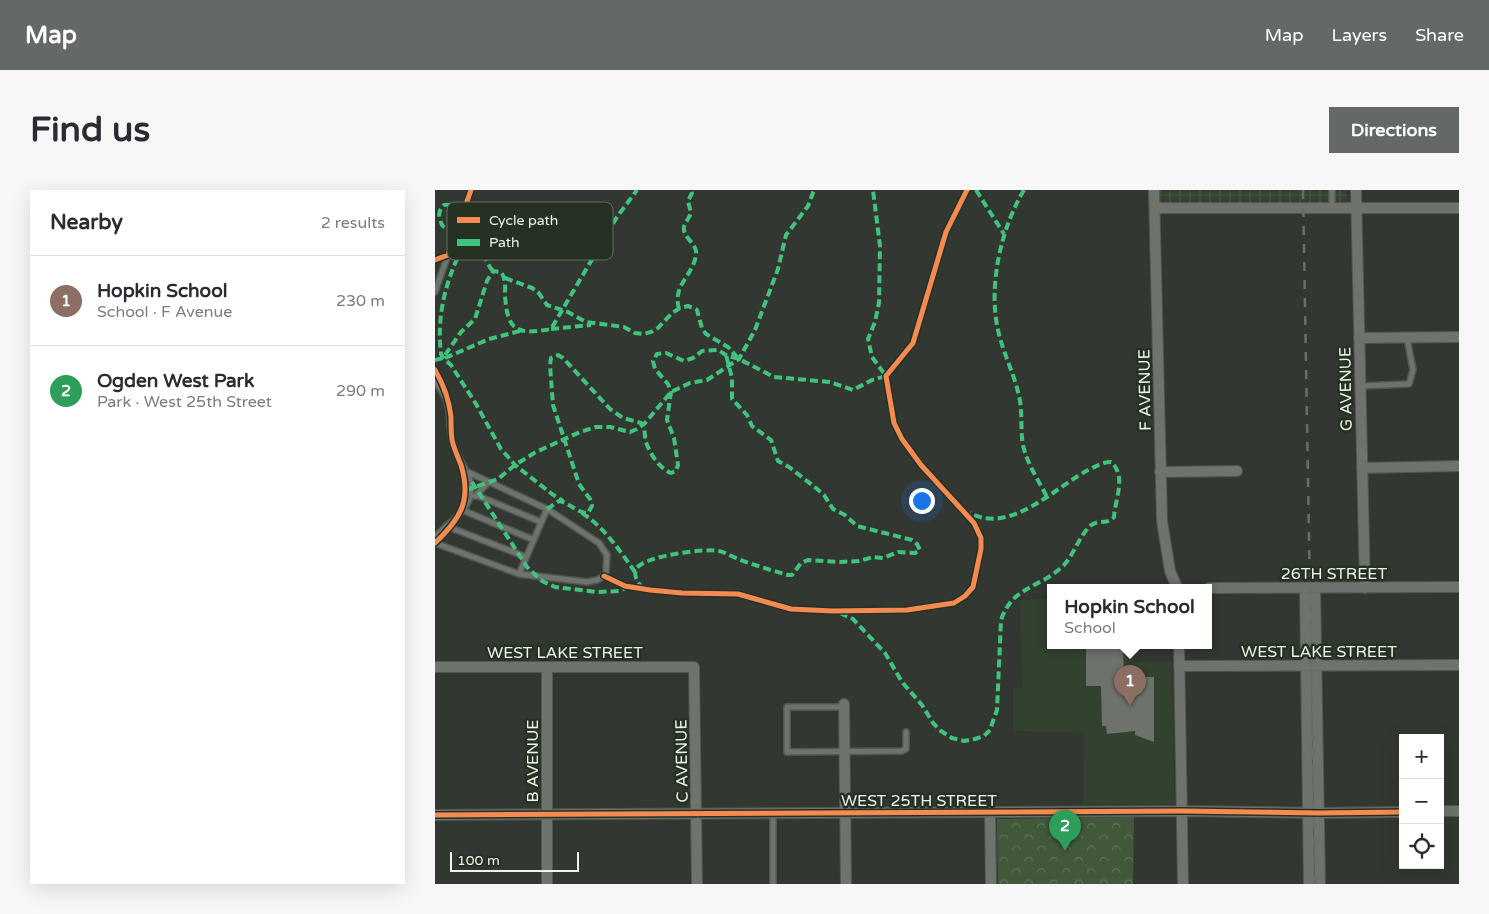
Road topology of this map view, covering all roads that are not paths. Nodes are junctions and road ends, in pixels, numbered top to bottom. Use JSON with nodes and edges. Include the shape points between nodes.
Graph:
{"nodes":[{"id":1,"x":1155,"y":190,"type":"edge"},
{"id":2,"x":1332,"y":190,"type":"edge"},
{"id":3,"x":1356,"y":190,"type":"edge"},
{"id":4,"x":1155,"y":208,"type":"junction"},
{"id":5,"x":1333,"y":208,"type":"junction"},
{"id":6,"x":1357,"y":208,"type":"junction"},
{"id":7,"x":1459,"y":208,"type":"edge"},
{"id":8,"x":447,"y":257,"type":"edge"},
{"id":9,"x":435,"y":292,"type":"edge"},
{"id":10,"x":1459,"y":337,"type":"edge"},
{"id":11,"x":1359,"y":338,"type":"junction"},
{"id":12,"x":1407,"y":338,"type":"junction"},
{"id":13,"x":435,"y":382,"type":"edge"},
{"id":14,"x":1360,"y":386,"type":"junction"},
{"id":15,"x":1459,"y":466,"type":"edge"},
{"id":16,"x":1362,"y":468,"type":"junction"},
{"id":17,"x":1237,"y":471,"type":"dead end"},
{"id":18,"x":468,"y":472,"type":"junction"},
{"id":19,"x":1160,"y":472,"type":"junction"},
{"id":20,"x":489,"y":482,"type":"junction"},
{"id":21,"x":476,"y":495,"type":"junction"},
{"id":22,"x":464,"y":508,"type":"junction"},
{"id":23,"x":547,"y":509,"type":"junction"},
{"id":24,"x":541,"y":522,"type":"junction"},
{"id":25,"x":446,"y":526,"type":"junction"},
{"id":26,"x":435,"y":538,"type":"edge"},
{"id":27,"x":534,"y":540,"type":"junction"},
{"id":28,"x":435,"y":543,"type":"edge"},
{"id":29,"x":526,"y":557,"type":"junction"},
{"id":30,"x":519,"y":574,"type":"junction"},
{"id":31,"x":1176,"y":584,"type":"edge"},
{"id":32,"x":1459,"y":587,"type":"edge"},
{"id":33,"x":1212,"y":588,"type":"edge"},
{"id":34,"x":1310,"y":588,"type":"junction"},
{"id":35,"x":1365,"y":588,"type":"junction"},
{"id":36,"x":1179,"y":649,"type":"edge"},
{"id":37,"x":1179,"y":666,"type":"junction"},
{"id":38,"x":1311,"y":666,"type":"junction"},
{"id":39,"x":1459,"y":666,"type":"edge"},
{"id":40,"x":435,"y":667,"type":"edge"},
{"id":41,"x":547,"y":667,"type":"junction"},
{"id":42,"x":694,"y":668,"type":"joint"},
{"id":43,"x":844,"y":706,"type":"joint"},
{"id":44,"x":905,"y":732,"type":"dead end"},
{"id":45,"x":845,"y":752,"type":"junction"},
{"id":46,"x":1182,"y":811,"type":"junction"},
{"id":47,"x":1444,"y":811,"type":"edge"},
{"id":48,"x":1459,"y":811,"type":"edge"},
{"id":49,"x":990,"y":812,"type":"junction"},
{"id":50,"x":1399,"y":812,"type":"edge"},
{"id":51,"x":773,"y":813,"type":"junction"},
{"id":52,"x":845,"y":813,"type":"junction"},
{"id":53,"x":1313,"y":813,"type":"junction"},
{"id":54,"x":547,"y":814,"type":"junction"},
{"id":55,"x":697,"y":814,"type":"junction"},
{"id":56,"x":435,"y":815,"type":"edge"},
{"id":57,"x":547,"y":884,"type":"edge"},
{"id":58,"x":697,"y":884,"type":"edge"},
{"id":59,"x":773,"y":884,"type":"edge"},
{"id":60,"x":846,"y":884,"type":"edge"},
{"id":61,"x":991,"y":884,"type":"edge"},
{"id":62,"x":1183,"y":884,"type":"edge"},
{"id":63,"x":1309,"y":884,"type":"edge"},
{"id":64,"x":1320,"y":884,"type":"edge"}],
"edges":[{"from":1,"to":4,"type":"street","name":"F AVENUE"},
{"from":2,"to":5,"type":"lane"},
{"from":3,"to":6,"type":"street","name":"G AVENUE"},
{"from":4,"to":5,"type":"street"},
{"from":4,"to":19,"type":"street","name":"F AVENUE"},
{"from":5,"to":6,"type":"street"},
{"from":6,"to":7,"type":"street"},
{"from":6,"to":11,"type":"street","name":"G AVENUE"},
{"from":8,"to":9,"type":"lane"},
{"from":10,"to":12,"type":"street"},
{"from":11,"to":12,"type":"street"},
{"from":11,"to":14,"type":"street","name":"G AVENUE"},
{"from":12,"to":14,"type":"lane","via":[[1413,370],[1409,384]]},
{"from":13,"to":18,"type":"lane","via":[[450,409],[454,447]]},
{"from":14,"to":16,"type":"street","name":"G AVENUE"},
{"from":15,"to":16,"type":"street"},
{"from":16,"to":35,"type":"street","name":"G AVENUE"},
{"from":17,"to":19,"type":"street"},
{"from":18,"to":20,"type":"lane"},
{"from":18,"to":22,"type":"lane","via":[[471,490]]},
{"from":19,"to":31,"type":"street","name":"F AVENUE","via":[[1162,521],[1170,571]]},
{"from":20,"to":21,"type":"lane"},
{"from":20,"to":23,"type":"lane"},
{"from":21,"to":22,"type":"lane"},
{"from":21,"to":24,"type":"lane"},
{"from":22,"to":25,"type":"lane"},
{"from":22,"to":27,"type":"lane"},
{"from":23,"to":24,"type":"lane"},
{"from":23,"to":30,"type":"lane","via":[[599,543],[607,555],[606,572],[597,580],[587,582]]},
{"from":24,"to":27,"type":"lane"},
{"from":25,"to":26,"type":"lane"},
{"from":25,"to":29,"type":"lane"},
{"from":27,"to":29,"type":"lane"},
{"from":28,"to":30,"type":"lane"},
{"from":29,"to":30,"type":"lane"},
{"from":32,"to":35,"type":"street","name":"26TH STREET"},
{"from":33,"to":34,"type":"street","name":"26TH STREET"},
{"from":34,"to":35,"type":"street","name":"26TH STREET"},
{"from":34,"to":38,"type":"street"},
{"from":36,"to":37,"type":"street"},
{"from":37,"to":38,"type":"street","name":"WEST LAKE STREET"},
{"from":37,"to":46,"type":"street"},
{"from":38,"to":39,"type":"street","name":"WEST LAKE STREET"},
{"from":38,"to":53,"type":"street"},
{"from":40,"to":41,"type":"street","name":"WEST LAKE STREET"},
{"from":41,"to":42,"type":"street","name":"WEST LAKE STREET"},
{"from":41,"to":54,"type":"street","name":"B AVENUE"},
{"from":42,"to":55,"type":"street","name":"C AVENUE"},
{"from":43,"to":45,"type":"street"},
{"from":43,"to":45,"type":"lane","via":[[787,707],[787,752]]},
{"from":44,"to":45,"type":"lane","via":[[906,749],[902,751]]},
{"from":45,"to":52,"type":"street"},
{"from":46,"to":49,"type":"street","name":"WEST 25TH STREET"},
{"from":46,"to":53,"type":"street","name":"WEST 25TH STREET"},
{"from":46,"to":62,"type":"street"},
{"from":47,"to":48,"type":"street"},
{"from":49,"to":52,"type":"street","name":"WEST 25TH STREET"},
{"from":49,"to":61,"type":"street"},
{"from":50,"to":53,"type":"street","name":"WEST 25TH STREET"},
{"from":51,"to":52,"type":"street","name":"WEST 25TH STREET"},
{"from":51,"to":55,"type":"street","name":"WEST 25TH STREET"},
{"from":51,"to":59,"type":"lane"},
{"from":52,"to":60,"type":"street"},
{"from":53,"to":63,"type":"street"},
{"from":53,"to":64,"type":"street"},
{"from":54,"to":55,"type":"street","name":"WEST 25TH STREET"},
{"from":54,"to":56,"type":"street","name":"WEST 25TH STREET"},
{"from":54,"to":57,"type":"street","name":"B AVENUE"},
{"from":55,"to":58,"type":"street","name":"C AVENUE"}]}
